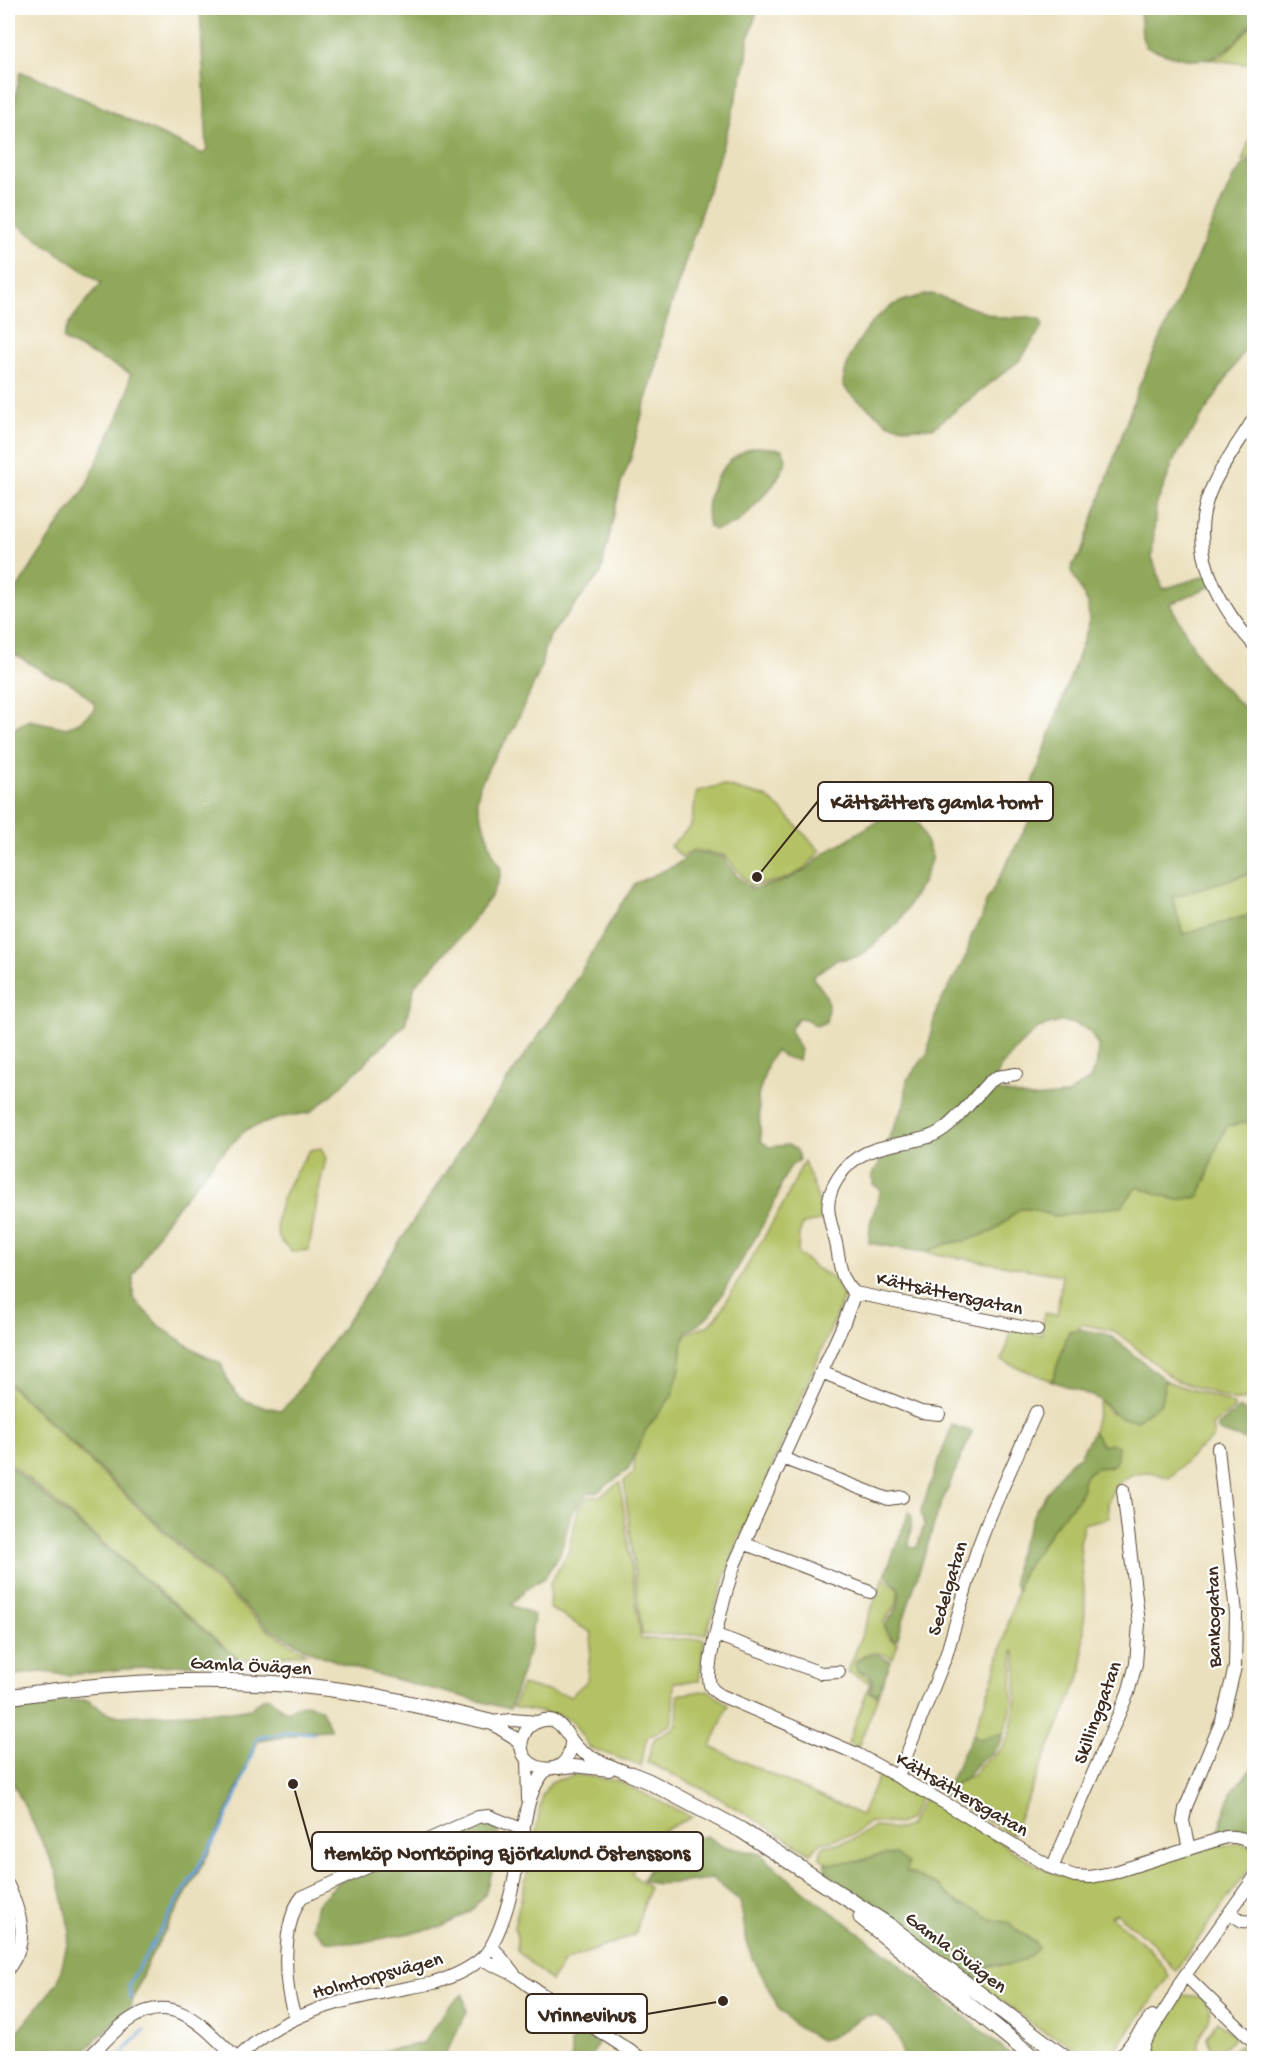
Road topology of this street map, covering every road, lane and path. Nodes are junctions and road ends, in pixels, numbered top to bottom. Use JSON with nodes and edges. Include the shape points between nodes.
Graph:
{"nodes":[{"id":1,"x":1254,"y":418,"type":"edge"},
{"id":2,"x":1254,"y":645,"type":"edge"},
{"id":3,"x":1016,"y":1074,"type":"dead end"},
{"id":4,"x":855,"y":1293,"type":"junction"},
{"id":5,"x":1037,"y":1330,"type":"dead end"},
{"id":6,"x":821,"y":1372,"type":"junction"},
{"id":7,"x":1036,"y":1412,"type":"dead end"},
{"id":8,"x":939,"y":1414,"type":"dead end"},
{"id":9,"x":1218,"y":1448,"type":"dead end"},
{"id":10,"x":782,"y":1458,"type":"junction"},
{"id":11,"x":1123,"y":1490,"type":"dead end"},
{"id":12,"x":902,"y":1497,"type":"dead end"},
{"id":13,"x":743,"y":1543,"type":"junction"},
{"id":14,"x":870,"y":1592,"type":"dead end"},
{"id":15,"x":716,"y":1635,"type":"junction"},
{"id":16,"x":838,"y":1672,"type":"dead end"},
{"id":17,"x":8,"y":1697,"type":"edge"},
{"id":18,"x":490,"y":1722,"type":"junction"},
{"id":19,"x":537,"y":1722,"type":"junction"},
{"id":20,"x":571,"y":1742,"type":"junction"},
{"id":21,"x":524,"y":1753,"type":"junction"},
{"id":22,"x":551,"y":1768,"type":"junction"},
{"id":23,"x":631,"y":1774,"type":"junction"},
{"id":24,"x":898,"y":1776,"type":"junction"},
{"id":25,"x":528,"y":1803,"type":"junction"},
{"id":26,"x":524,"y":1830,"type":"junction"},
{"id":27,"x":1254,"y":1845,"type":"edge"},
{"id":28,"x":1189,"y":1849,"type":"junction"},
{"id":29,"x":1052,"y":1868,"type":"junction"},
{"id":30,"x":1254,"y":1878,"type":"edge"},
{"id":31,"x":820,"y":1881,"type":"junction"},
{"id":32,"x":8,"y":1885,"type":"edge"},
{"id":33,"x":1230,"y":1913,"type":"junction"},
{"id":34,"x":1254,"y":1922,"type":"edge"},
{"id":35,"x":492,"y":1946,"type":"junction"},
{"id":36,"x":481,"y":1959,"type":"junction"},
{"id":37,"x":8,"y":1969,"type":"edge"},
{"id":38,"x":516,"y":1976,"type":"junction"},
{"id":39,"x":1185,"y":1976,"type":"junction"},
{"id":40,"x":1175,"y":1992,"type":"junction"},
{"id":41,"x":296,"y":2017,"type":"junction"},
{"id":42,"x":1254,"y":2042,"type":"edge"},
{"id":43,"x":1138,"y":2054,"type":"edge"},
{"id":44,"x":88,"y":2058,"type":"edge"},
{"id":45,"x":237,"y":2058,"type":"edge"},
{"id":46,"x":641,"y":2058,"type":"edge"},
{"id":47,"x":1034,"y":2058,"type":"edge"},
{"id":48,"x":1065,"y":2058,"type":"edge"},
{"id":49,"x":1120,"y":2058,"type":"edge"}],
"edges":[{"from":1,"to":2,"type":"street","via":[[1213,486],[1202,537],[1204,559],[1214,585]]},
{"from":3,"to":4,"type":"street","name":"Kättsättersgatan","via":[[988,1083],[938,1133],[865,1152],[853,1160],[833,1186],[826,1205],[830,1227],[840,1270]]},
{"from":4,"to":5,"type":"street","name":"Kättsättersgatan"},
{"from":4,"to":6,"type":"street","name":"Kättsättersgatan"},
{"from":6,"to":8,"type":"street","via":[[921,1412]]},
{"from":6,"to":10,"type":"street","name":"Kättsättersgatan"},
{"from":7,"to":24,"type":"street","name":"Sedelgatan","via":[[977,1550],[946,1656]]},
{"from":9,"to":28,"type":"street","name":"Bankogatan","via":[[1236,1613],[1235,1666],[1222,1720],[1185,1809],[1183,1821]]},
{"from":10,"to":12,"type":"street","via":[[888,1499]]},
{"from":10,"to":13,"type":"street","name":"Kättsättersgatan"},
{"from":11,"to":29,"type":"street","name":"Skillinggatan","via":[[1138,1614],[1136,1664],[1128,1693]]},
{"from":13,"to":14,"type":"street"},
{"from":13,"to":15,"type":"street","name":"Kättsättersgatan","via":[[724,1596]]},
{"from":15,"to":16,"type":"street","via":[[821,1673]]},
{"from":15,"to":24,"type":"street","name":"Kättsättersgatan","via":[[709,1674],[714,1691],[844,1747]]},
{"from":17,"to":18,"type":"main road","name":"Gamla Övägen","via":[[76,1687],[164,1681],[246,1682],[350,1692]]},
{"from":18,"to":19,"type":"street","name":"Gamla Övägen"},
{"from":18,"to":21,"type":"street","name":"Gamla Övägen","via":[[515,1738]]},
{"from":19,"to":20,"type":"street","name":"Gamla Övägen","via":[[556,1722],[566,1730]]},
{"from":19,"to":21,"type":"street","via":[[523,1736]]},
{"from":20,"to":22,"type":"street","via":[[566,1760]]},
{"from":20,"to":23,"type":"street","name":"Gamla Övägen","via":[[586,1755]]},
{"from":21,"to":22,"type":"street","name":"Gamla Övägen","via":[[537,1767]]},
{"from":21,"to":25,"type":"street","name":"Holmtorpsvägen"},
{"from":22,"to":23,"type":"street","name":"Gamla Övägen","via":[[596,1767]]},
{"from":22,"to":25,"type":"street","name":"Holmtorpsvägen","via":[[534,1788]]},
{"from":23,"to":31,"type":"main road","name":"Gamla Övägen","via":[[741,1830]]},
{"from":24,"to":29,"type":"street","name":"Kättsättersgatan"},
{"from":25,"to":26,"type":"street","name":"Holmtorpsvägen"},
{"from":26,"to":35,"type":"street","name":"Holmtorpsvägen","via":[[510,1894]]},
{"from":26,"to":41,"type":"street","via":[[489,1816],[478,1817],[302,1897],[293,1910],[286,1948],[290,2004]]},
{"from":27,"to":28,"type":"street","name":"Kättsättersgatan","via":[[1236,1836]]},
{"from":28,"to":29,"type":"street","name":"Kättsättersgatan","via":[[1090,1877]]},
{"from":30,"to":33,"type":"street"},
{"from":31,"to":47,"type":"main road","name":"Gamla Övägen"},
{"from":31,"to":48,"type":"main road","name":"Gamla Övägen","via":[[888,1925]]},
{"from":32,"to":37,"type":"street","via":[[18,1907],[22,1932],[17,1955]]},
{"from":33,"to":34,"type":"street","via":[[1242,1921]]},
{"from":33,"to":39,"type":"street"},
{"from":35,"to":36,"type":"street","name":"Holmtorpsvägen"},
{"from":35,"to":38,"type":"street"},
{"from":36,"to":38,"type":"street"},
{"from":36,"to":41,"type":"street","name":"Holmtorpsvägen","via":[[434,1983],[336,2003]]},
{"from":38,"to":46,"type":"street"},
{"from":39,"to":40,"type":"street"},
{"from":39,"to":42,"type":"street"},
{"from":40,"to":43,"type":"street"},
{"from":40,"to":49,"type":"street","via":[[1160,2005]]},
{"from":41,"to":45,"type":"street","name":"Holmtorpsvägen"},
{"from":44,"to":45,"type":"street","via":[[131,2018],[161,2009],[181,2012],[196,2021]]}]}
